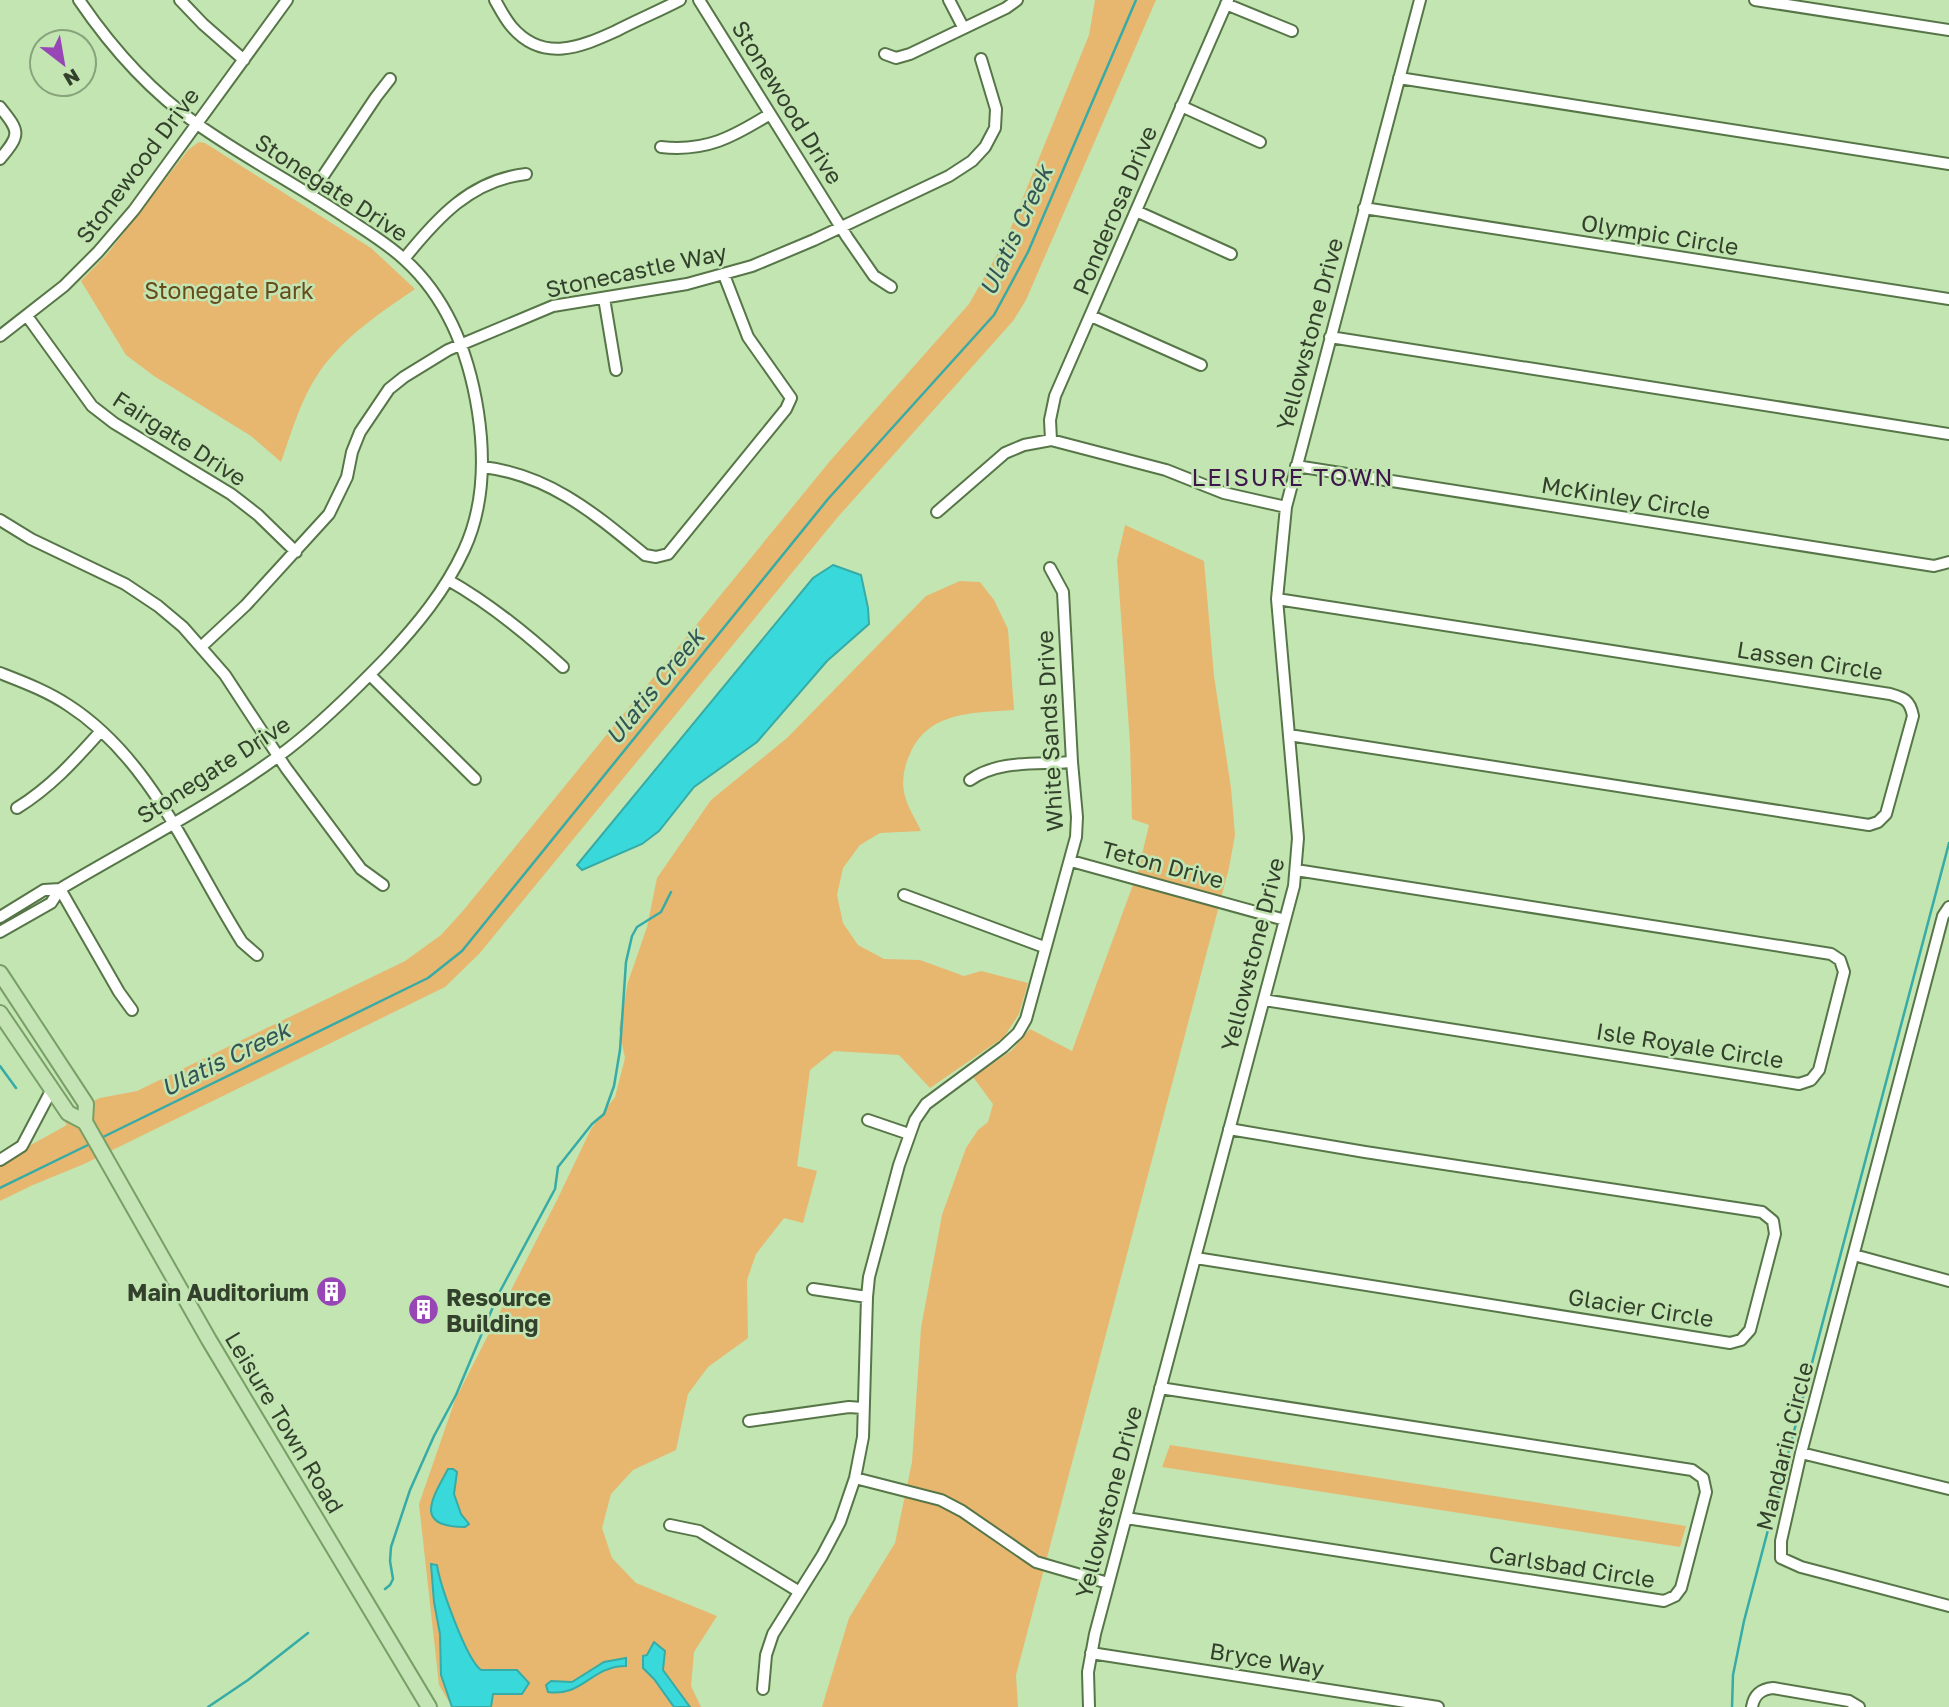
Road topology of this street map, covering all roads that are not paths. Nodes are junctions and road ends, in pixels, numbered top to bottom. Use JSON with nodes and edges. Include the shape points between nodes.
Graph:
{"nodes":[{"id":1,"x":79,"y":0,"type":"edge"},
{"id":2,"x":180,"y":0,"type":"edge"},
{"id":3,"x":287,"y":0,"type":"edge"},
{"id":4,"x":495,"y":0,"type":"edge"},
{"id":5,"x":680,"y":0,"type":"edge"},
{"id":6,"x":699,"y":0,"type":"edge"},
{"id":7,"x":949,"y":0,"type":"edge"},
{"id":8,"x":1017,"y":0,"type":"edge"},
{"id":9,"x":1420,"y":0,"type":"edge"},
{"id":10,"x":1755,"y":0,"type":"edge"},
{"id":11,"x":1227,"y":2,"type":"edge"},
{"id":12,"x":963,"y":27,"type":"junction"},
{"id":13,"x":1949,"y":30,"type":"edge"},
{"id":14,"x":1292,"y":31,"type":"dead end"},
{"id":15,"x":885,"y":54,"type":"dead end"},
{"id":16,"x":981,"y":59,"type":"dead end"},
{"id":17,"x":244,"y":60,"type":"junction"},
{"id":18,"x":1399,"y":78,"type":"junction"},
{"id":19,"x":390,"y":79,"type":"dead end"},
{"id":20,"x":1181,"y":106,"type":"junction"},
{"id":21,"x":0,"y":107,"type":"edge"},
{"id":22,"x":770,"y":114,"type":"junction"},
{"id":23,"x":196,"y":123,"type":"junction"},
{"id":24,"x":1260,"y":142,"type":"dead end"},
{"id":25,"x":661,"y":147,"type":"dead end"},
{"id":26,"x":0,"y":159,"type":"edge"},
{"id":27,"x":1949,"y":164,"type":"edge"},
{"id":28,"x":526,"y":174,"type":"dead end"},
{"id":29,"x":311,"y":194,"type":"junction"},
{"id":30,"x":1364,"y":208,"type":"junction"},
{"id":31,"x":1136,"y":211,"type":"junction"},
{"id":32,"x":841,"y":227,"type":"junction"},
{"id":33,"x":1231,"y":254,"type":"dead end"},
{"id":34,"x":404,"y":259,"type":"junction"},
{"id":35,"x":724,"y":275,"type":"junction"},
{"id":36,"x":891,"y":287,"type":"dead end"},
{"id":37,"x":604,"y":298,"type":"junction"},
{"id":38,"x":1949,"y":299,"type":"edge"},
{"id":39,"x":27,"y":316,"type":"junction"},
{"id":40,"x":1091,"y":316,"type":"junction"},
{"id":41,"x":0,"y":336,"type":"edge"},
{"id":42,"x":1330,"y":338,"type":"junction"},
{"id":43,"x":462,"y":344,"type":"junction"},
{"id":44,"x":1201,"y":365,"type":"dead end"},
{"id":45,"x":616,"y":370,"type":"dead end"},
{"id":46,"x":1949,"y":434,"type":"edge"},
{"id":47,"x":1051,"y":440,"type":"junction"},
{"id":48,"x":1296,"y":466,"type":"junction"},
{"id":49,"x":483,"y":467,"type":"junction"},
{"id":50,"x":1286,"y":507,"type":"junction"},
{"id":51,"x":937,"y":512,"type":"dead end"},
{"id":52,"x":0,"y":520,"type":"edge"},
{"id":53,"x":296,"y":552,"type":"junction"},
{"id":54,"x":1949,"y":564,"type":"edge"},
{"id":55,"x":1050,"y":568,"type":"dead end"},
{"id":56,"x":448,"y":580,"type":"junction"},
{"id":57,"x":1278,"y":599,"type":"junction"},
{"id":58,"x":202,"y":646,"type":"junction"},
{"id":59,"x":563,"y":667,"type":"dead end"},
{"id":60,"x":0,"y":673,"type":"edge"},
{"id":61,"x":370,"y":675,"type":"junction"},
{"id":62,"x":101,"y":731,"type":"junction"},
{"id":63,"x":1289,"y":735,"type":"junction"},
{"id":64,"x":279,"y":756,"type":"junction"},
{"id":65,"x":1072,"y":762,"type":"junction"},
{"id":66,"x":475,"y":779,"type":"dead end"},
{"id":67,"x":970,"y":780,"type":"dead end"},
{"id":68,"x":17,"y":808,"type":"dead end"},
{"id":69,"x":171,"y":823,"type":"junction"},
{"id":70,"x":1071,"y":861,"type":"junction"},
{"id":71,"x":1296,"y":870,"type":"junction"},
{"id":72,"x":383,"y":885,"type":"dead end"},
{"id":73,"x":60,"y":889,"type":"junction"},
{"id":74,"x":904,"y":895,"type":"dead end"},
{"id":75,"x":1949,"y":907,"type":"edge"},
{"id":76,"x":0,"y":917,"type":"edge"},
{"id":77,"x":1285,"y":920,"type":"junction"},
{"id":78,"x":0,"y":932,"type":"edge"},
{"id":79,"x":1044,"y":947,"type":"junction"},
{"id":80,"x":257,"y":955,"type":"dead end"},
{"id":81,"x":1854,"y":957,"type":"dead end"},
{"id":82,"x":1842,"y":964,"type":"junction"},
{"id":83,"x":0,"y":973,"type":"edge"},
{"id":84,"x":1264,"y":1000,"type":"junction"},
{"id":85,"x":132,"y":1010,"type":"dead end"},
{"id":86,"x":0,"y":1013,"type":"edge"},
{"id":87,"x":52,"y":1089,"type":"junction"},
{"id":88,"x":868,"y":1120,"type":"dead end"},
{"id":89,"x":85,"y":1122,"type":"junction"},
{"id":90,"x":1229,"y":1129,"type":"junction"},
{"id":91,"x":909,"y":1134,"type":"junction"},
{"id":92,"x":0,"y":1160,"type":"edge"},
{"id":93,"x":1854,"y":1255,"type":"junction"},
{"id":94,"x":1196,"y":1258,"type":"junction"},
{"id":95,"x":1949,"y":1268,"type":"edge"},
{"id":96,"x":1947,"y":1281,"type":"edge"},
{"id":97,"x":813,"y":1289,"type":"dead end"},
{"id":98,"x":867,"y":1297,"type":"junction"},
{"id":99,"x":1160,"y":1388,"type":"junction"},
{"id":100,"x":863,"y":1408,"type":"junction"},
{"id":101,"x":749,"y":1421,"type":"dead end"},
{"id":102,"x":1801,"y":1453,"type":"junction"},
{"id":103,"x":855,"y":1478,"type":"junction"},
{"id":104,"x":1949,"y":1489,"type":"edge"},
{"id":105,"x":1126,"y":1518,"type":"junction"},
{"id":106,"x":670,"y":1525,"type":"dead end"},
{"id":107,"x":1108,"y":1583,"type":"junction"},
{"id":108,"x":798,"y":1591,"type":"junction"},
{"id":109,"x":1949,"y":1606,"type":"edge"},
{"id":110,"x":1091,"y":1653,"type":"junction"},
{"id":111,"x":764,"y":1689,"type":"dead end"},
{"id":112,"x":429,"y":1707,"type":"edge"},
{"id":113,"x":1089,"y":1707,"type":"edge"},
{"id":114,"x":1438,"y":1707,"type":"edge"},
{"id":115,"x":1752,"y":1707,"type":"edge"},
{"id":116,"x":1859,"y":1707,"type":"edge"}],
"edges":[{"from":1,"to":23,"type":"street","name":"Stonegate Drive","via":[[129,64]]},
{"from":2,"to":17,"type":"street"},
{"from":3,"to":17,"type":"street","name":"Stonewood Drive"},
{"from":4,"to":5,"type":"street","via":[[519,34],[546,48],[563,49],[590,43]]},
{"from":6,"to":22,"type":"street","name":"Stonewood Drive"},
{"from":7,"to":12,"type":"street"},
{"from":8,"to":12,"type":"street"},
{"from":9,"to":18,"type":"street","name":"Yellowstone Drive"},
{"from":10,"to":13,"type":"street"},
{"from":11,"to":14,"type":"street"},
{"from":11,"to":20,"type":"street","name":"Ponderosa Drive"},
{"from":12,"to":15,"type":"street","via":[[910,54],[896,58]]},
{"from":16,"to":32,"type":"street","name":"Stonecastle Way","via":[[996,109],[995,128],[985,147],[949,176]]},
{"from":17,"to":23,"type":"street","name":"Stonewood Drive"},
{"from":18,"to":27,"type":"street"},
{"from":18,"to":30,"type":"street","name":"Yellowstone Drive"},
{"from":19,"to":29,"type":"street"},
{"from":20,"to":24,"type":"street"},
{"from":20,"to":31,"type":"street","name":"Ponderosa Drive"},
{"from":21,"to":26,"type":"street","via":[[16,134]]},
{"from":22,"to":25,"type":"street","via":[[707,146]]},
{"from":22,"to":32,"type":"street","name":"Stonewood Drive"},
{"from":23,"to":29,"type":"street","name":"Stonegate Drive"},
{"from":23,"to":39,"type":"street","name":"Stonewood Drive","via":[[107,242]]},
{"from":28,"to":34,"type":"street","via":[[496,180],[468,194]]},
{"from":29,"to":34,"type":"street","name":"Stonegate Drive"},
{"from":30,"to":38,"type":"street","name":"Olympic Circle"},
{"from":30,"to":42,"type":"street","name":"Yellowstone Drive"},
{"from":31,"to":33,"type":"street"},
{"from":31,"to":40,"type":"street","name":"Ponderosa Drive"},
{"from":32,"to":35,"type":"street","name":"Stonecastle Way"},
{"from":32,"to":36,"type":"street","name":"Stonewood Drive","via":[[874,276]]},
{"from":34,"to":43,"type":"street","name":"Stonegate Drive","via":[[436,296]]},
{"from":35,"to":37,"type":"street","name":"Stonecastle Way"},
{"from":35,"to":49,"type":"street","via":[[748,337],[791,398],[668,554],[645,555],[575,500],[528,476]]},
{"from":37,"to":43,"type":"street","name":"Stonecastle Way","via":[[553,306]]},
{"from":37,"to":45,"type":"street"},
{"from":39,"to":41,"type":"street","name":"Stonewood Drive"},
{"from":39,"to":53,"type":"street","name":"Fairgate Drive","via":[[92,406],[231,494]]},
{"from":40,"to":44,"type":"street"},
{"from":40,"to":47,"type":"street","name":"Ponderosa Drive","via":[[1055,396]]},
{"from":42,"to":46,"type":"street"},
{"from":42,"to":48,"type":"street","name":"Yellowstone Drive"},
{"from":43,"to":49,"type":"street","name":"Stonegate Drive","via":[[474,385]]},
{"from":43,"to":53,"type":"street","name":"Stonecastle Way","via":[[430,359],[388,390],[360,432],[329,514]]},
{"from":47,"to":50,"type":"street","via":[[1166,470],[1224,493]]},
{"from":47,"to":51,"type":"street","via":[[1005,453]]},
{"from":48,"to":50,"type":"street","name":"Yellowstone Drive"},
{"from":48,"to":54,"type":"street","name":"McKinley Circle","via":[[1934,566]]},
{"from":49,"to":56,"type":"street","name":"Stonegate Drive","via":[[466,547]]},
{"from":50,"to":57,"type":"street","name":"Yellowstone Drive"},
{"from":52,"to":58,"type":"street","via":[[31,540],[125,583]]},
{"from":53,"to":58,"type":"street","name":"Stonecastle Way"},
{"from":55,"to":65,"type":"street","name":"White Sands Drive","via":[[1063,592]]},
{"from":56,"to":59,"type":"street","via":[[536,642]]},
{"from":56,"to":61,"type":"street","name":"Stonegate Drive","via":[[424,616]]},
{"from":57,"to":63,"type":"street","name":"Yellowstone Drive"},
{"from":57,"to":63,"type":"street","name":"Lassen Circle","via":[[1890,694],[1916,702],[1881,825]]},
{"from":58,"to":64,"type":"street"},
{"from":60,"to":62,"type":"street","via":[[67,704]]},
{"from":61,"to":64,"type":"street","name":"Stonegate Drive"},
{"from":61,"to":66,"type":"street"},
{"from":62,"to":68,"type":"street","via":[[59,778]]},
{"from":62,"to":69,"type":"street","via":[[131,761]]},
{"from":63,"to":71,"type":"street","name":"Yellowstone Drive","via":[[1298,838]]},
{"from":64,"to":69,"type":"street","name":"Stonegate Drive"},
{"from":64,"to":72,"type":"street","via":[[361,869]]},
{"from":65,"to":67,"type":"street","via":[[997,766]]},
{"from":65,"to":70,"type":"street","name":"White Sands Drive","via":[[1077,817]]},
{"from":69,"to":73,"type":"street","name":"Stonegate Drive"},
{"from":69,"to":80,"type":"street","via":[[242,942]]},
{"from":70,"to":77,"type":"street","name":"Teton Drive"},
{"from":70,"to":79,"type":"street","name":"White Sands Drive"},
{"from":71,"to":77,"type":"street","name":"Yellowstone Drive"},
{"from":71,"to":82,"type":"street","via":[[1822,952],[1836,956]]},
{"from":73,"to":76,"type":"street","name":"Stonegate Drive","via":[[44,890]]},
{"from":73,"to":78,"type":"street","name":"Stonegate Drive","via":[[51,903]]},
{"from":73,"to":85,"type":"street"},
{"from":74,"to":79,"type":"street"},
{"from":75,"to":93,"type":"street","name":"Mandarin Circle"},
{"from":77,"to":84,"type":"street","name":"Yellowstone Drive"},
{"from":79,"to":91,"type":"street","name":"White Sands Drive","via":[[1026,1019],[1018,1033],[926,1104]]},
{"from":81,"to":82,"type":"street"},
{"from":82,"to":84,"type":"street","name":"Isle Royale Circle","via":[[1844,972],[1814,1085]]},
{"from":83,"to":89,"type":"main road","name":"Leisure Town Road","via":[[86,1104]]},
{"from":84,"to":90,"type":"street","name":"Yellowstone Drive"},
{"from":86,"to":87,"type":"main road","name":"Leisure Town Road"},
{"from":87,"to":89,"type":"main road","name":"Leisure Town Road","via":[[68,1113]]},
{"from":87,"to":92,"type":"street","via":[[22,1146]]},
{"from":88,"to":91,"type":"street"},
{"from":89,"to":112,"type":"main road","name":"Leisure Town Road","via":[[209,1340]]},
{"from":90,"to":94,"type":"street","name":"Yellowstone Drive"},
{"from":90,"to":94,"type":"street","name":"Glacier Circle","via":[[1762,1212],[1777,1218],[1775,1234],[1744,1344]]},
{"from":91,"to":98,"type":"street","name":"White Sands Drive"},
{"from":93,"to":96,"type":"street"},
{"from":93,"to":102,"type":"street","name":"Mandarin Circle"},
{"from":94,"to":99,"type":"street","name":"Yellowstone Drive"},
{"from":95,"to":96,"type":"street"},
{"from":97,"to":98,"type":"street"},
{"from":98,"to":100,"type":"street","name":"White Sands Drive"},
{"from":99,"to":105,"type":"street","name":"Yellowstone Drive"},
{"from":99,"to":105,"type":"street","name":"Carlsbad Circle","via":[[1692,1470],[1709,1478],[1676,1603]]},
{"from":100,"to":101,"type":"street"},
{"from":100,"to":103,"type":"street","name":"White Sands Drive"},
{"from":102,"to":104,"type":"street"},
{"from":102,"to":109,"type":"street","name":"Mandarin Circle","via":[[1780,1541],[1781,1558]]},
{"from":103,"to":107,"type":"street","via":[[941,1500],[1035,1562]]},
{"from":103,"to":108,"type":"street","name":"White Sands Drive","via":[[834,1533]]},
{"from":105,"to":107,"type":"street","name":"Yellowstone Drive"},
{"from":106,"to":108,"type":"street","via":[[699,1531]]},
{"from":107,"to":110,"type":"street","name":"Yellowstone Drive"},
{"from":108,"to":111,"type":"street","name":"White Sands Drive","via":[[773,1634],[766,1655]]},
{"from":110,"to":113,"type":"street","name":"Yellowstone Drive"},
{"from":110,"to":114,"type":"street","name":"Bryce Way"},
{"from":115,"to":116,"type":"street","via":[[1756,1695],[1769,1688],[1849,1700]]}]}
